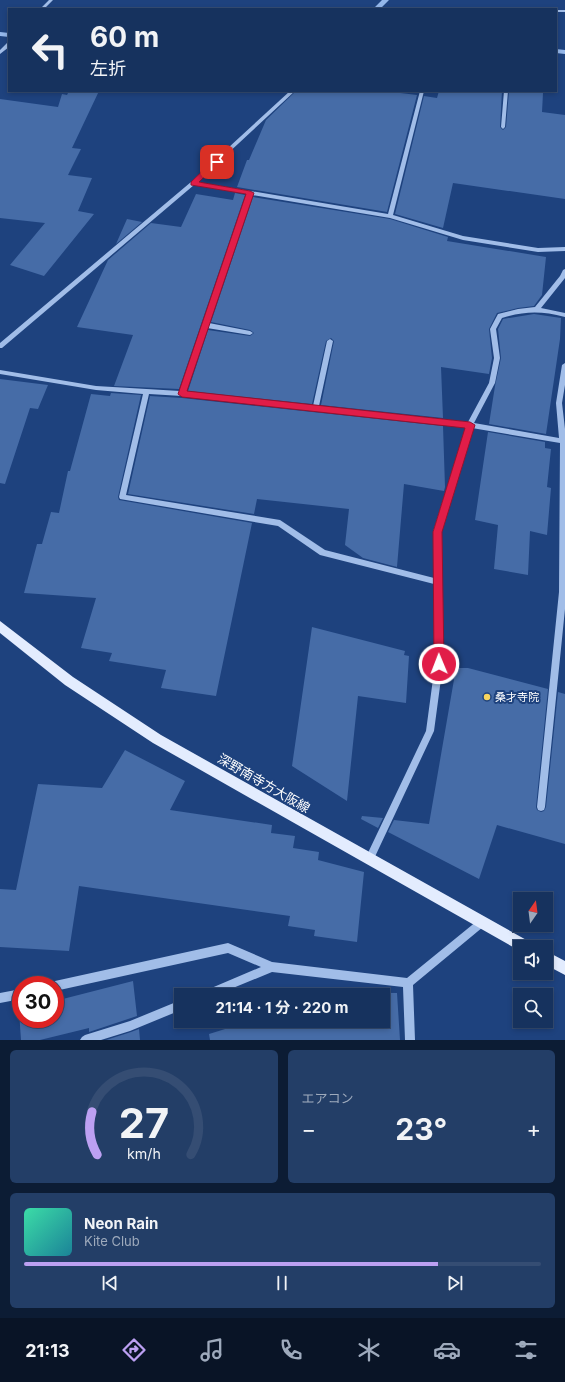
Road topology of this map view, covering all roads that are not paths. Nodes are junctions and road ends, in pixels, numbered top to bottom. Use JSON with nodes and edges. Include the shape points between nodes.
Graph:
{"nodes":[{"id":1,"x":51,"y":0,"type":"edge"},
{"id":2,"x":43,"y":8,"type":"edge"},
{"id":3,"x":8,"y":45,"type":"edge"},
{"id":4,"x":0,"y":53,"type":"edge"},
{"id":5,"x":292,"y":92,"type":"edge"},
{"id":6,"x":422,"y":92,"type":"edge"},
{"id":7,"x":506,"y":92,"type":"edge"},
{"id":8,"x":502,"y":127,"type":"dead end"},
{"id":9,"x":193,"y":183,"type":"junction"},
{"id":10,"x":250,"y":193,"type":"junction"},
{"id":11,"x":390,"y":216,"type":"junction"},
{"id":12,"x":565,"y":251,"type":"edge"},
{"id":13,"x":565,"y":271,"type":"edge"},
{"id":14,"x":537,"y":310,"type":"junction"},
{"id":15,"x":565,"y":316,"type":"edge"},
{"id":16,"x":205,"y":325,"type":"junction"},
{"id":17,"x":250,"y":333,"type":"dead end"},
{"id":18,"x":330,"y":341,"type":"dead end"},
{"id":19,"x":0,"y":346,"type":"edge"},
{"id":20,"x":565,"y":365,"type":"edge"},
{"id":21,"x":0,"y":372,"type":"edge"},
{"id":22,"x":147,"y":391,"type":"junction"},
{"id":23,"x":182,"y":394,"type":"junction"},
{"id":24,"x":315,"y":409,"type":"junction"},
{"id":25,"x":470,"y":425,"type":"junction"},
{"id":26,"x":563,"y":442,"type":"junction"},
{"id":27,"x":438,"y":582,"type":"junction"},
{"id":28,"x":0,"y":626,"type":"edge"},
{"id":29,"x":541,"y":807,"type":"dead end"},
{"id":30,"x":369,"y":860,"type":"junction"},
{"id":31,"x":480,"y":924,"type":"junction"},
{"id":32,"x":513,"y":941,"type":"edge"},
{"id":33,"x":553,"y":962,"type":"edge"},
{"id":34,"x":272,"y":967,"type":"junction"},
{"id":35,"x":565,"y":968,"type":"edge"},
{"id":36,"x":64,"y":984,"type":"edge"},
{"id":37,"x":408,"y":984,"type":"junction"},
{"id":38,"x":222,"y":988,"type":"edge"},
{"id":39,"x":12,"y":996,"type":"edge"},
{"id":40,"x":0,"y":998,"type":"edge"},
{"id":41,"x":174,"y":1008,"type":"edge"},
{"id":42,"x":85,"y":1040,"type":"edge"},
{"id":43,"x":410,"y":1040,"type":"edge"}],
"edges":[{"from":1,"to":2,"type":"street"},
{"from":3,"to":4,"type":"street"},
{"from":5,"to":9,"type":"street"},
{"from":6,"to":11,"type":"street"},
{"from":7,"to":8,"type":"street"},
{"from":9,"to":10,"type":"street"},
{"from":9,"to":19,"type":"street"},
{"from":10,"to":11,"type":"street"},
{"from":10,"to":16,"type":"street"},
{"from":11,"to":12,"type":"street","via":[[463,238],[538,250]]},
{"from":13,"to":14,"type":"street","via":[[563,278]]},
{"from":14,"to":15,"type":"street","via":[[546,309]]},
{"from":14,"to":25,"type":"street","via":[[521,310],[500,316],[493,329],[497,358],[492,383]]},
{"from":16,"to":17,"type":"street"},
{"from":16,"to":23,"type":"street"},
{"from":18,"to":24,"type":"street"},
{"from":20,"to":26,"type":"street","via":[[559,403]]},
{"from":21,"to":22,"type":"street","via":[[96,388]]},
{"from":22,"to":23,"type":"street"},
{"from":22,"to":27,"type":"street","via":[[122,497],[280,523],[323,553]]},
{"from":23,"to":24,"type":"street"},
{"from":24,"to":25,"type":"street"},
{"from":25,"to":26,"type":"street"},
{"from":25,"to":27,"type":"street","via":[[437,532]]},
{"from":26,"to":29,"type":"street","via":[[563,592]]},
{"from":27,"to":30,"type":"street","via":[[439,664],[430,731]]},
{"from":28,"to":30,"type":"main road","name":"深野南寺方大阪線","via":[[69,681],[157,739]]},
{"from":30,"to":31,"type":"main road","name":"深野南寺方大阪線"},
{"from":31,"to":32,"type":"main road","name":"深野南寺方大阪線"},
{"from":31,"to":37,"type":"street"},
{"from":33,"to":35,"type":"main road"},
{"from":34,"to":36,"type":"street","via":[[228,948]]},
{"from":34,"to":37,"type":"street"},
{"from":34,"to":38,"type":"street"},
{"from":37,"to":43,"type":"street"},
{"from":39,"to":40,"type":"street"},
{"from":41,"to":42,"type":"street","via":[[130,1026]]}]}
